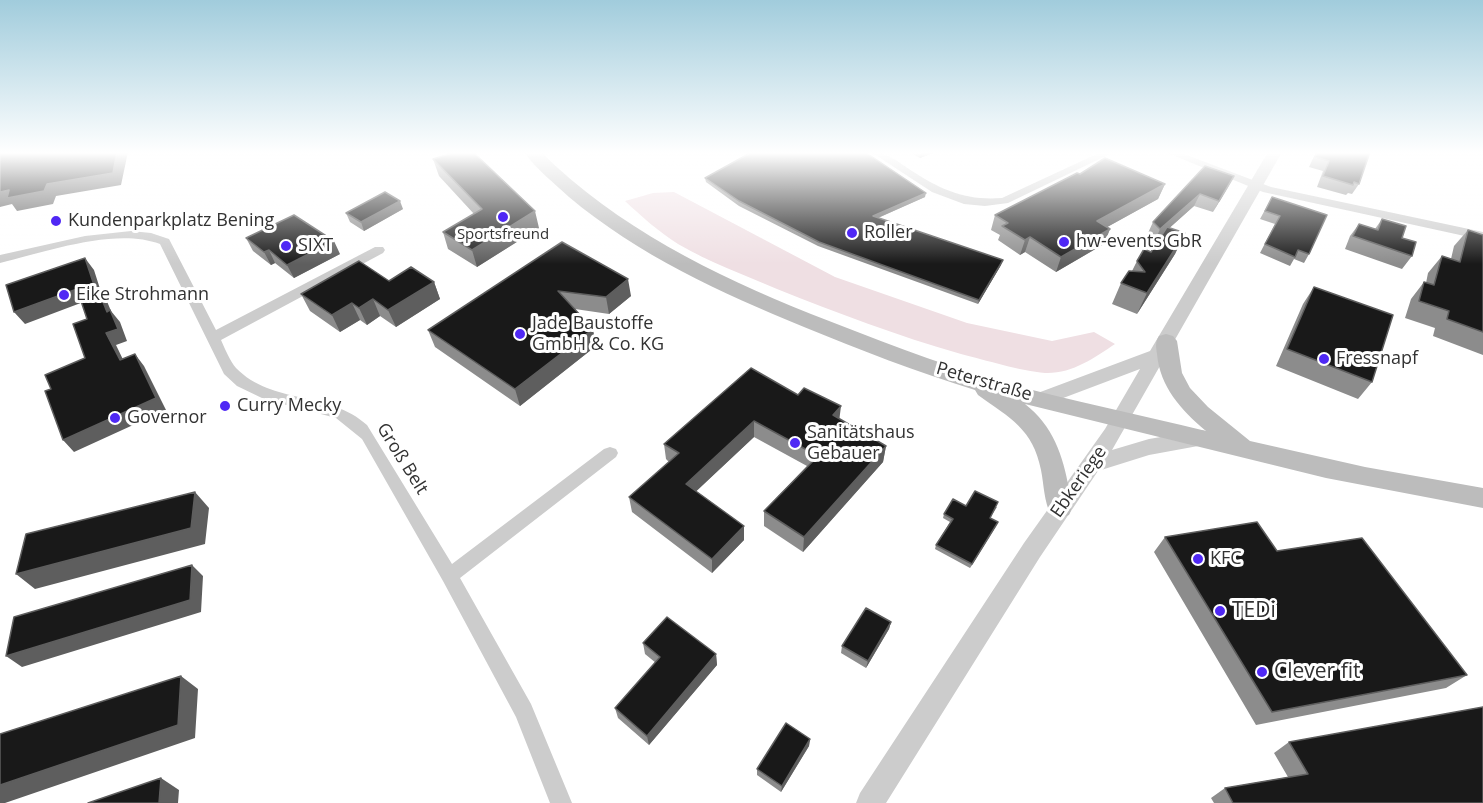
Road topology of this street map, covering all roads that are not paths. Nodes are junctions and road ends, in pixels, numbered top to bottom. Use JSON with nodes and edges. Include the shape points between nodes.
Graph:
{"nodes":[{"id":1,"x":572,"y":189,"type":"edge"},
{"id":2,"x":934,"y":189,"type":"edge"},
{"id":3,"x":1029,"y":189,"type":"edge"},
{"id":4,"x":1251,"y":189,"type":"edge"},
{"id":5,"x":1267,"y":189,"type":"edge"},
{"id":6,"x":1483,"y":236,"type":"edge"},
{"id":7,"x":379,"y":250,"type":"dead end"},
{"id":8,"x":0,"y":259,"type":"edge"},
{"id":9,"x":213,"y":338,"type":"junction"},
{"id":10,"x":1162,"y":348,"type":"junction"},
{"id":11,"x":978,"y":383,"type":"junction"},
{"id":12,"x":1042,"y":399,"type":"junction"},
{"id":13,"x":1121,"y":418,"type":"junction"},
{"id":14,"x":1202,"y":438,"type":"junction"},
{"id":15,"x":1246,"y":449,"type":"junction"},
{"id":16,"x":610,"y":453,"type":"dead end"},
{"id":17,"x":1091,"y":465,"type":"junction"},
{"id":18,"x":1483,"y":498,"type":"edge"},
{"id":19,"x":1060,"y":508,"type":"junction"},
{"id":20,"x":449,"y":574,"type":"junction"},
{"id":21,"x":561,"y":803,"type":"edge"},
{"id":22,"x":870,"y":803,"type":"edge"}],
"edges":[{"from":1,"to":11,"type":"main road","name":"Peterstraße","via":[[623,228],[691,269],[849,337]]},
{"from":2,"to":3,"type":"street","via":[[972,204],[1004,201]]},
{"from":4,"to":10,"type":"street","name":"Ebkeriege"},
{"from":5,"to":6,"type":"street"},
{"from":7,"to":9,"type":"street"},
{"from":8,"to":9,"type":"street","name":"Groß Belt","via":[[110,236],[153,235],[165,242]]},
{"from":9,"to":20,"type":"street","name":"Groß Belt","via":[[229,369],[256,392],[341,414],[357,424]]},
{"from":10,"to":12,"type":"street"},
{"from":10,"to":13,"type":"street","name":"Ebkeriege"},
{"from":10,"to":15,"type":"main road","via":[[1171,375],[1183,393]]},
{"from":11,"to":12,"type":"main road","name":"Peterstraße"},
{"from":11,"to":19,"type":"main road","via":[[1034,425],[1042,437]]},
{"from":12,"to":13,"type":"main road","name":"Peterstraße"},
{"from":13,"to":14,"type":"main road","name":"Peterstraße"},
{"from":13,"to":17,"type":"street","name":"Ebkeriege"},
{"from":14,"to":15,"type":"main road","name":"Peterstraße"},
{"from":14,"to":17,"type":"street","via":[[1149,447]]},
{"from":15,"to":18,"type":"main road","name":"Peterstraße"},
{"from":16,"to":20,"type":"street","via":[[466,565]]},
{"from":17,"to":19,"type":"street","name":"Ebkeriege"},
{"from":19,"to":22,"type":"street","name":"Ebkeriege"},
{"from":20,"to":21,"type":"street","name":"Groß Belt","via":[[524,711]]}]}
